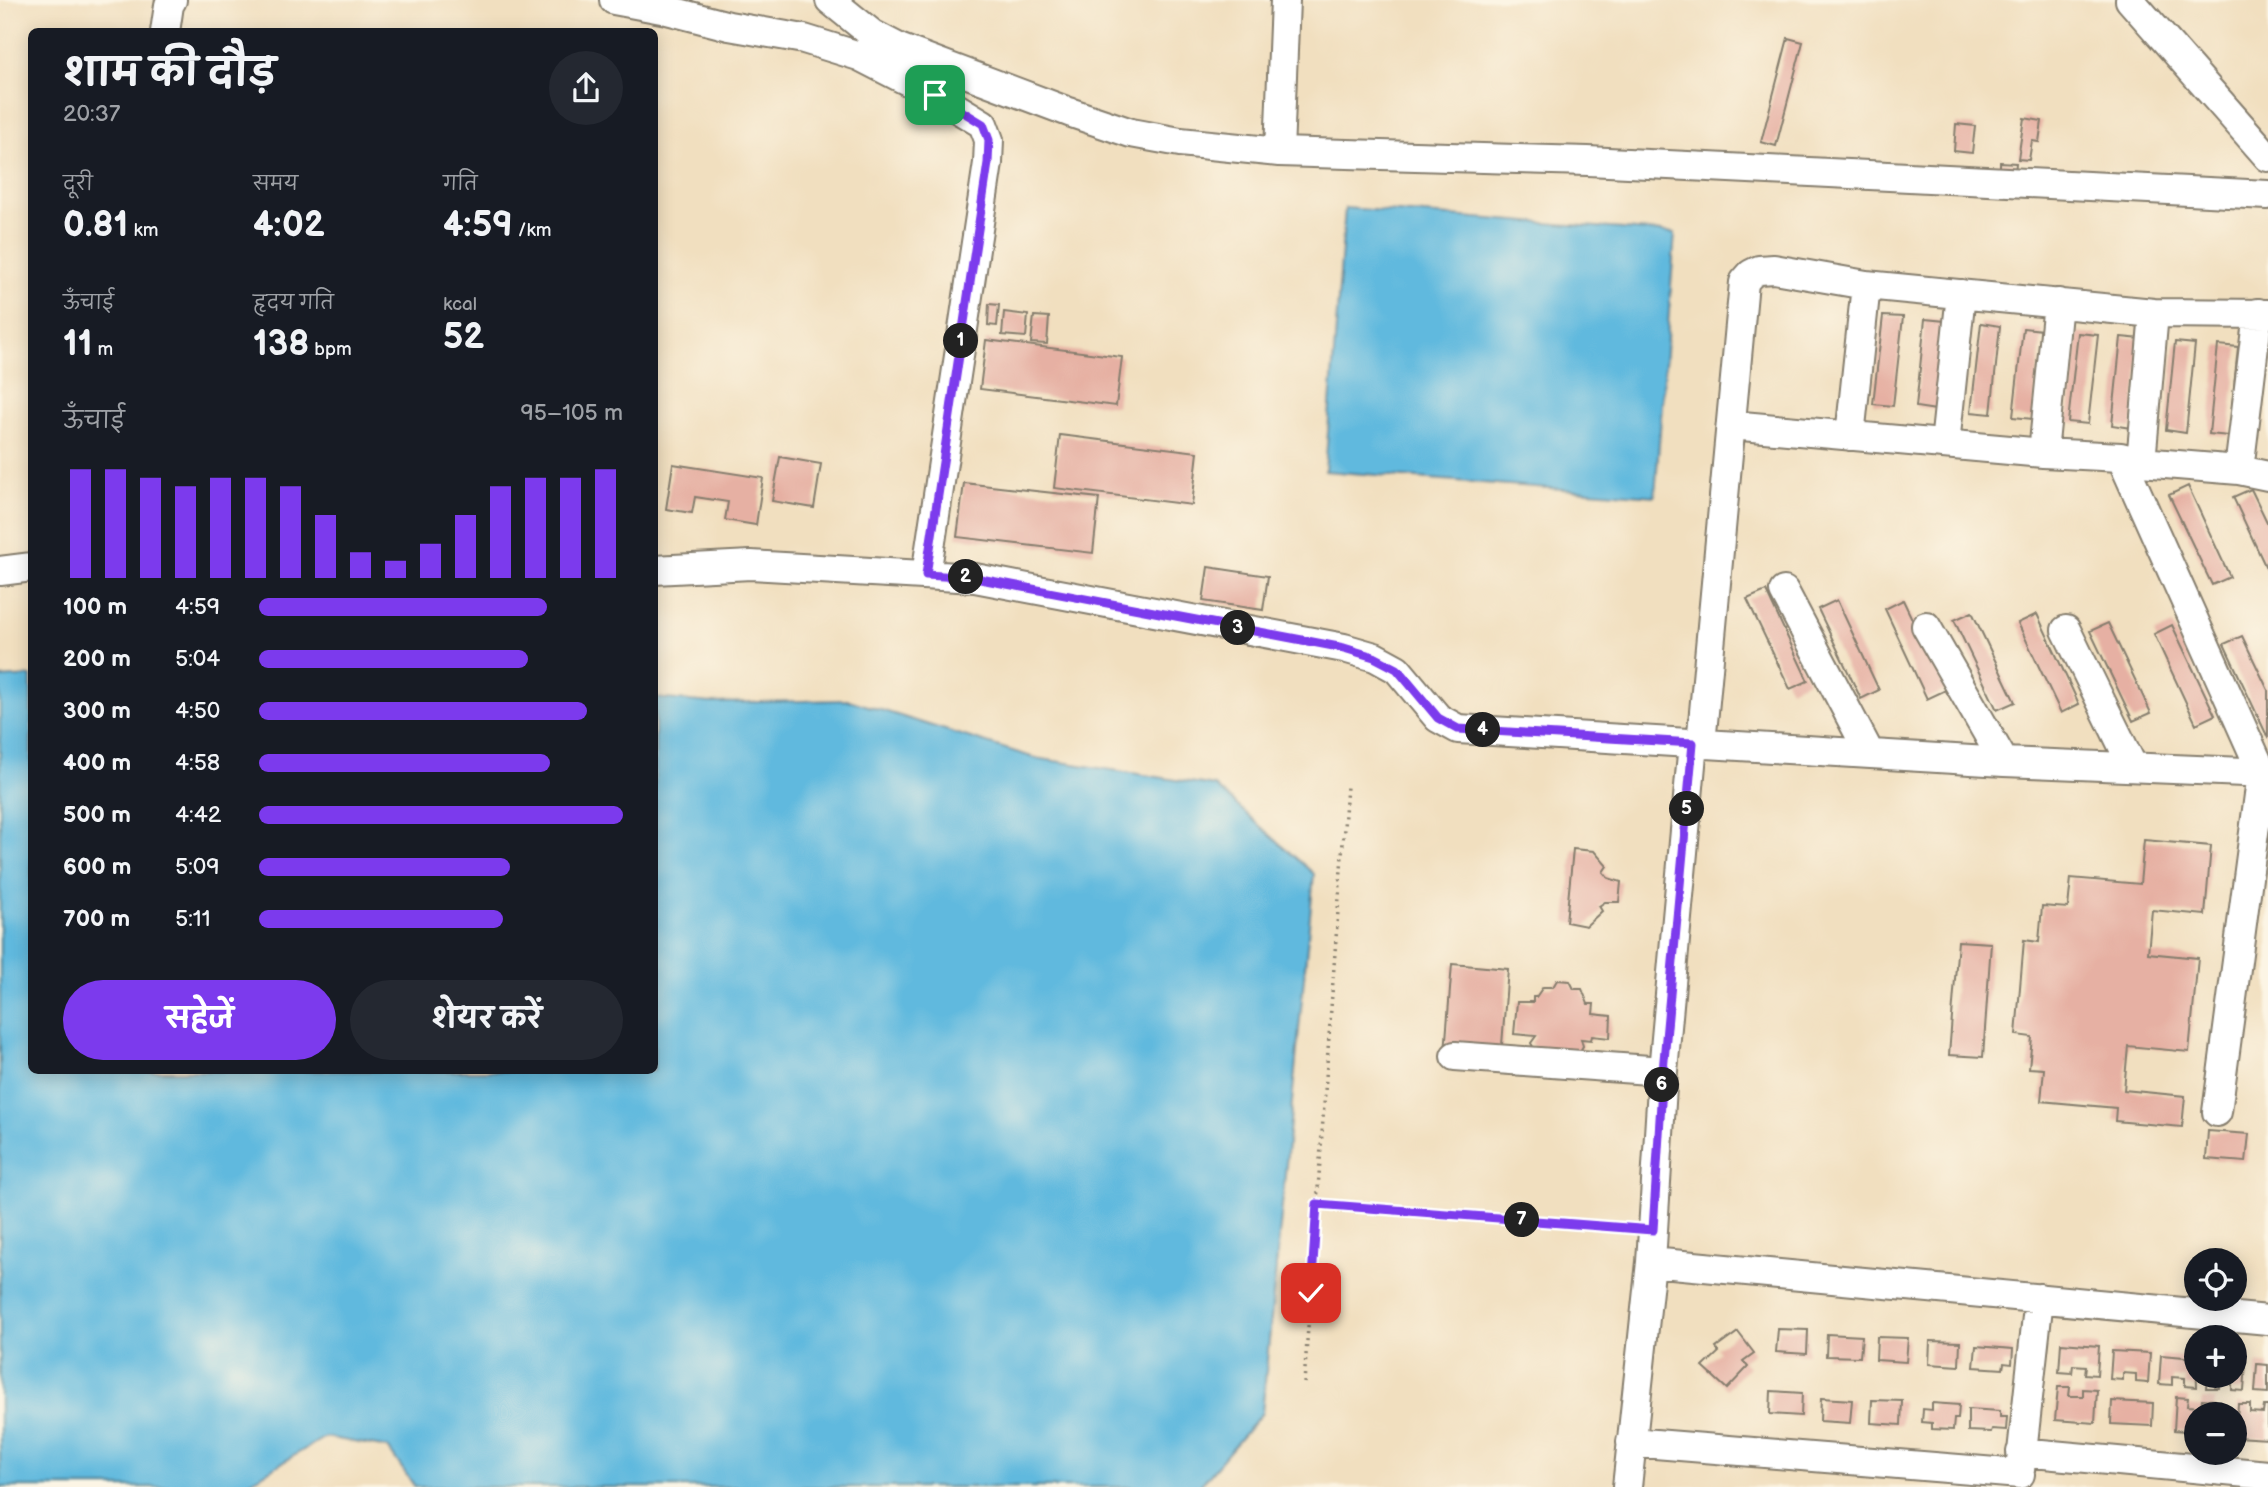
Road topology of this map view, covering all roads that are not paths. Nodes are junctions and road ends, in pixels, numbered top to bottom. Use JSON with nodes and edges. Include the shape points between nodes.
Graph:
{"nodes":[{"id":1,"x":172,"y":0,"type":"edge"},
{"id":2,"x":614,"y":0,"type":"edge"},
{"id":3,"x":830,"y":0,"type":"edge"},
{"id":4,"x":1285,"y":0,"type":"edge"},
{"id":5,"x":2130,"y":0,"type":"edge"},
{"id":6,"x":166,"y":28,"type":"edge"},
{"id":7,"x":1279,"y":152,"type":"junction"},
{"id":8,"x":2268,"y":158,"type":"edge"},
{"id":9,"x":2268,"y":195,"type":"edge"},
{"id":10,"x":1866,"y":285,"type":"junction"},
{"id":11,"x":1961,"y":294,"type":"junction"},
{"id":12,"x":2058,"y":303,"type":"junction"},
{"id":13,"x":2154,"y":313,"type":"junction"},
{"id":14,"x":2263,"y":314,"type":"edge"},
{"id":15,"x":1731,"y":425,"type":"junction"},
{"id":16,"x":1850,"y":436,"type":"junction"},
{"id":17,"x":1945,"y":444,"type":"junction"},
{"id":18,"x":2043,"y":453,"type":"junction"},
{"id":19,"x":2131,"y":459,"type":"junction"},
{"id":20,"x":2260,"y":477,"type":"edge"},
{"id":21,"x":28,"y":567,"type":"edge"},
{"id":22,"x":658,"y":570,"type":"edge"},
{"id":23,"x":0,"y":571,"type":"edge"},
{"id":24,"x":926,"y":575,"type":"junction"},
{"id":25,"x":1784,"y":591,"type":"dead end"},
{"id":26,"x":1926,"y":626,"type":"dead end"},
{"id":27,"x":2066,"y":630,"type":"dead end"},
{"id":28,"x":1697,"y":743,"type":"junction"},
{"id":29,"x":1870,"y":754,"type":"junction"},
{"id":30,"x":2004,"y":762,"type":"junction"},
{"id":31,"x":2133,"y":767,"type":"junction"},
{"id":32,"x":2265,"y":772,"type":"edge"},
{"id":33,"x":1455,"y":1056,"type":"dead end"},
{"id":34,"x":1663,"y":1071,"type":"junction"},
{"id":35,"x":2217,"y":1112,"type":"dead end"},
{"id":36,"x":1651,"y":1262,"type":"junction"},
{"id":37,"x":2039,"y":1298,"type":"junction"},
{"id":38,"x":2268,"y":1320,"type":"edge"},
{"id":39,"x":1631,"y":1442,"type":"junction"},
{"id":40,"x":2020,"y":1471,"type":"edge"},
{"id":41,"x":2268,"y":1475,"type":"edge"},
{"id":42,"x":1627,"y":1487,"type":"edge"}],
"edges":[{"from":1,"to":6,"type":"street"},
{"from":2,"to":24,"type":"street","via":[[804,39],[859,56],[983,124],[989,140],[988,163]]},
{"from":3,"to":7,"type":"street","via":[[872,34],[899,48],[1069,112],[1168,140]]},
{"from":4,"to":7,"type":"street"},
{"from":5,"to":8,"type":"street"},
{"from":7,"to":9,"type":"street","via":[[1588,161]]},
{"from":10,"to":11,"type":"street"},
{"from":10,"to":15,"type":"street","via":[[1774,269],[1751,274],[1744,282]]},
{"from":10,"to":16,"type":"street"},
{"from":11,"to":12,"type":"street"},
{"from":11,"to":17,"type":"street"},
{"from":12,"to":13,"type":"street"},
{"from":12,"to":18,"type":"street"},
{"from":13,"to":14,"type":"street"},
{"from":13,"to":19,"type":"street"},
{"from":14,"to":20,"type":"street"},
{"from":15,"to":16,"type":"street"},
{"from":15,"to":28,"type":"street"},
{"from":16,"to":17,"type":"street"},
{"from":17,"to":18,"type":"street"},
{"from":18,"to":19,"type":"street"},
{"from":19,"to":20,"type":"street"},
{"from":19,"to":32,"type":"street"},
{"from":21,"to":23,"type":"street"},
{"from":22,"to":24,"type":"street","via":[[751,565]]},
{"from":24,"to":28,"type":"street","via":[[975,578],[1344,648],[1397,669],[1438,718],[1458,729]]},
{"from":25,"to":29,"type":"street"},
{"from":26,"to":30,"type":"street"},
{"from":27,"to":31,"type":"street"},
{"from":28,"to":29,"type":"street"},
{"from":28,"to":34,"type":"street"},
{"from":29,"to":30,"type":"street"},
{"from":30,"to":31,"type":"street"},
{"from":31,"to":32,"type":"street"},
{"from":32,"to":35,"type":"street"},
{"from":33,"to":34,"type":"street"},
{"from":34,"to":36,"type":"street"},
{"from":36,"to":37,"type":"street"},
{"from":36,"to":39,"type":"street"},
{"from":37,"to":38,"type":"street"},
{"from":37,"to":40,"type":"street"},
{"from":39,"to":40,"type":"street"},
{"from":39,"to":42,"type":"street"},
{"from":40,"to":41,"type":"street"}]}
